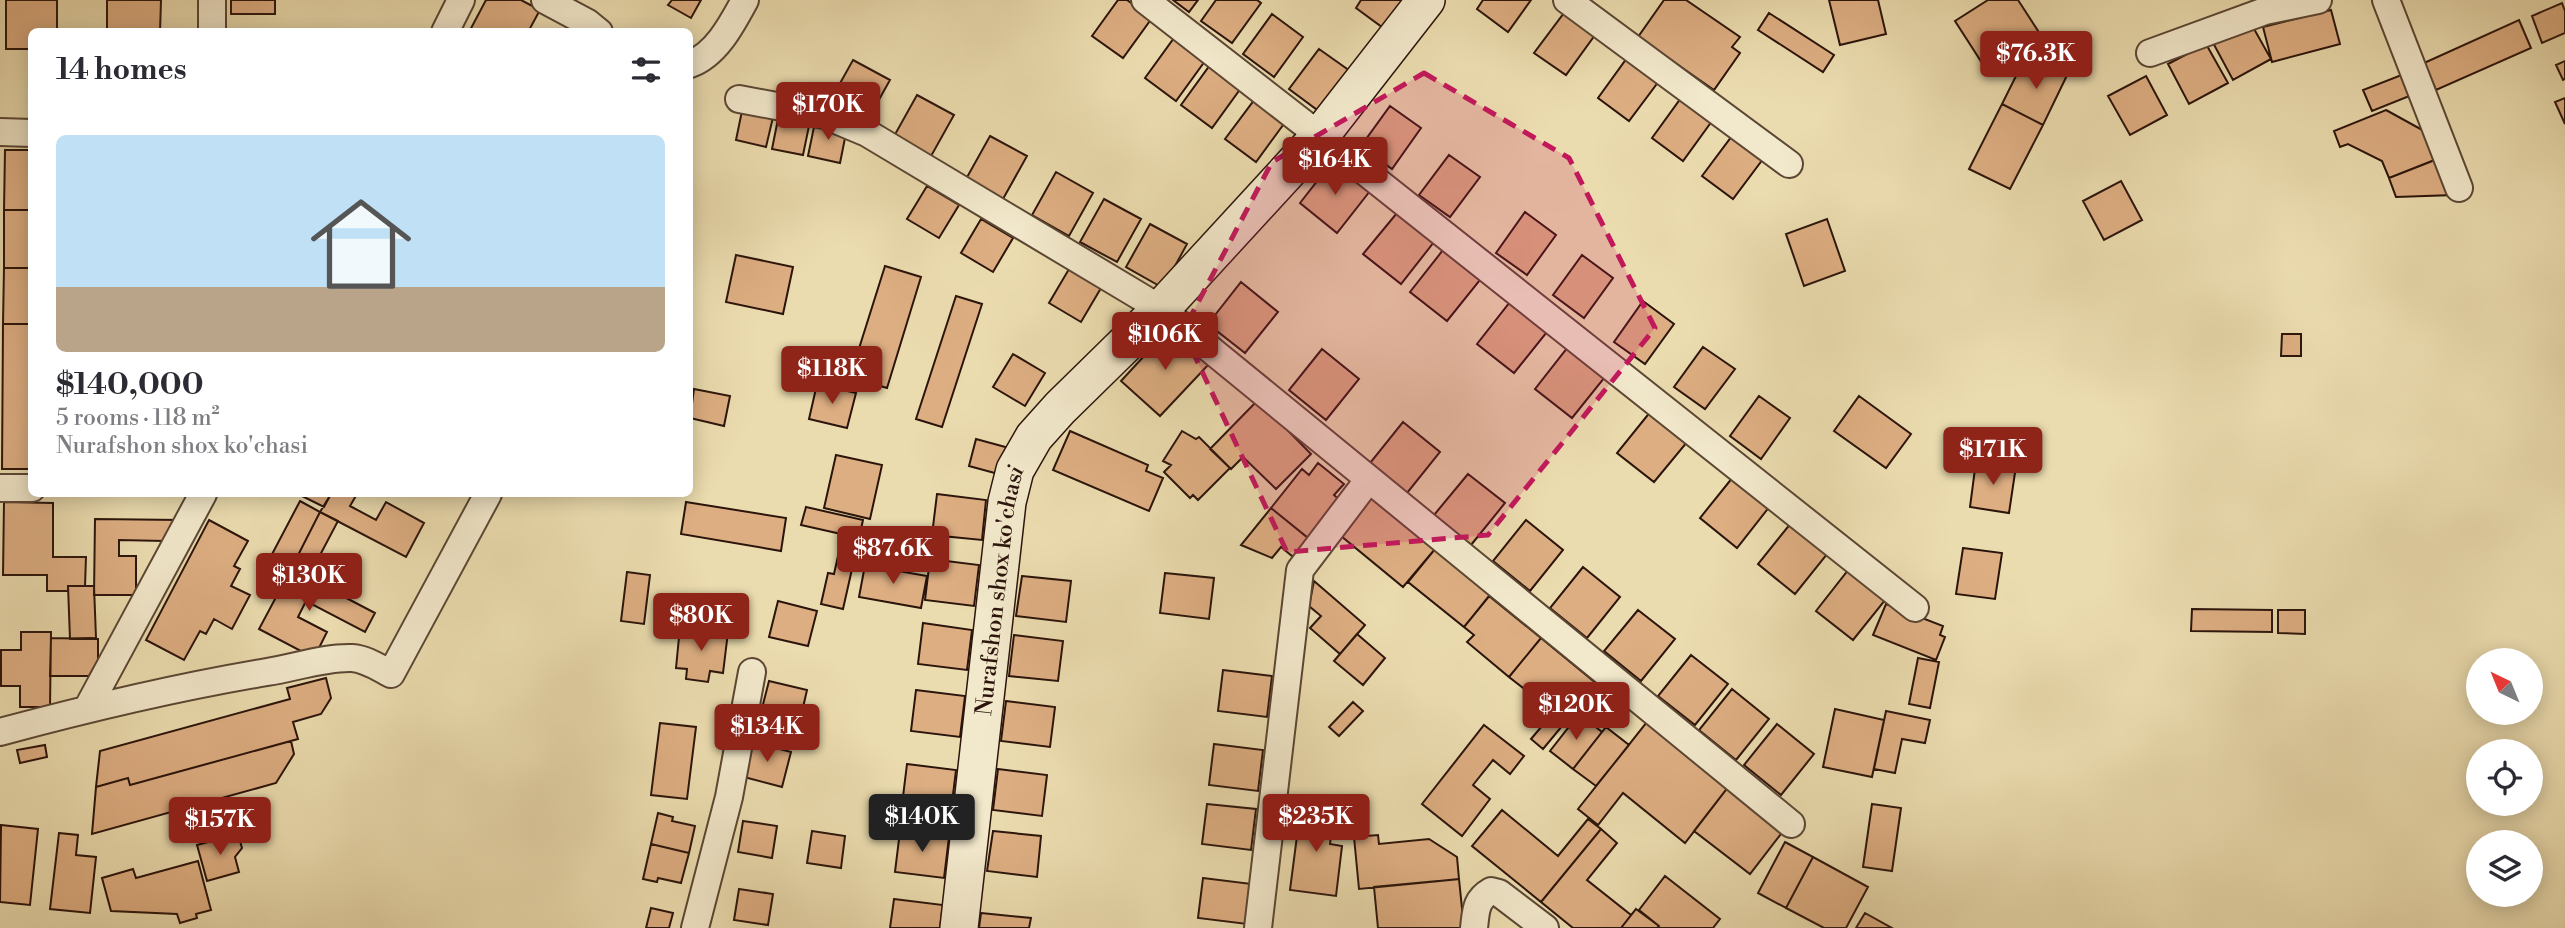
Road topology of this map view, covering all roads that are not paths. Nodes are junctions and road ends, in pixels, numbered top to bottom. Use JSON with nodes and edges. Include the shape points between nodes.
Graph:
{"nodes":[{"id":1,"x":212,"y":0,"type":"edge"},
{"id":2,"x":461,"y":0,"type":"edge"},
{"id":3,"x":545,"y":0,"type":"edge"},
{"id":4,"x":745,"y":0,"type":"edge"},
{"id":5,"x":1145,"y":0,"type":"edge"},
{"id":6,"x":1426,"y":0,"type":"edge"},
{"id":7,"x":1567,"y":0,"type":"edge"},
{"id":8,"x":2318,"y":0,"type":"edge"},
{"id":9,"x":2386,"y":0,"type":"edge"},
{"id":10,"x":2289,"y":3,"type":"edge"},
{"id":11,"x":212,"y":28,"type":"edge"},
{"id":12,"x":447,"y":28,"type":"edge"},
{"id":13,"x":594,"y":28,"type":"edge"},
{"id":14,"x":2150,"y":53,"type":"dead end"},
{"id":15,"x":693,"y":63,"type":"edge"},
{"id":16,"x":739,"y":99,"type":"dead end"},
{"id":17,"x":0,"y":132,"type":"edge"},
{"id":18,"x":28,"y":133,"type":"edge"},
{"id":19,"x":1320,"y":136,"type":"junction"},
{"id":20,"x":1790,"y":164,"type":"dead end"},
{"id":21,"x":2459,"y":188,"type":"dead end"},
{"id":22,"x":1161,"y":309,"type":"junction"},
{"id":23,"x":1369,"y":479,"type":"junction"},
{"id":24,"x":0,"y":488,"type":"edge"},
{"id":25,"x":28,"y":488,"type":"edge"},
{"id":26,"x":201,"y":497,"type":"edge"},
{"id":27,"x":486,"y":497,"type":"edge"},
{"id":28,"x":1915,"y":608,"type":"dead end"},
{"id":29,"x":752,"y":672,"type":"dead end"},
{"id":30,"x":87,"y":709,"type":"junction"},
{"id":31,"x":0,"y":732,"type":"edge"},
{"id":32,"x":1791,"y":824,"type":"dead end"},
{"id":33,"x":695,"y":928,"type":"edge"},
{"id":34,"x":959,"y":928,"type":"edge"},
{"id":35,"x":1258,"y":928,"type":"edge"},
{"id":36,"x":1474,"y":928,"type":"edge"},
{"id":37,"x":1545,"y":928,"type":"edge"}],
"edges":[{"from":1,"to":11,"type":"street"},
{"from":2,"to":12,"type":"street"},
{"from":3,"to":13,"type":"street"},
{"from":4,"to":15,"type":"street","via":[[730,28],[702,60]]},
{"from":5,"to":19,"type":"street"},
{"from":6,"to":19,"type":"street","name":"Nurafshon shox ko'chasi"},
{"from":7,"to":20,"type":"street"},
{"from":8,"to":10,"type":"street"},
{"from":9,"to":21,"type":"street"},
{"from":10,"to":14,"type":"street"},
{"from":16,"to":22,"type":"street","via":[[824,115],[867,133]]},
{"from":17,"to":18,"type":"street"},
{"from":19,"to":22,"type":"street","name":"Nurafshon shox ko'chasi"},
{"from":19,"to":28,"type":"street"},
{"from":22,"to":23,"type":"street"},
{"from":22,"to":34,"type":"street","name":"Nurafshon shox ko'chasi","via":[[1041,430],[1024,452],[1011,484]]},
{"from":23,"to":32,"type":"street"},
{"from":23,"to":35,"type":"street","via":[[1300,570]]},
{"from":24,"to":25,"type":"street"},
{"from":26,"to":30,"type":"street"},
{"from":27,"to":30,"type":"street","via":[[391,674],[352,658],[213,681]]},
{"from":29,"to":33,"type":"street","via":[[729,797]]},
{"from":30,"to":31,"type":"street"},
{"from":36,"to":37,"type":"street","via":[[1477,903],[1491,891]]}]}
